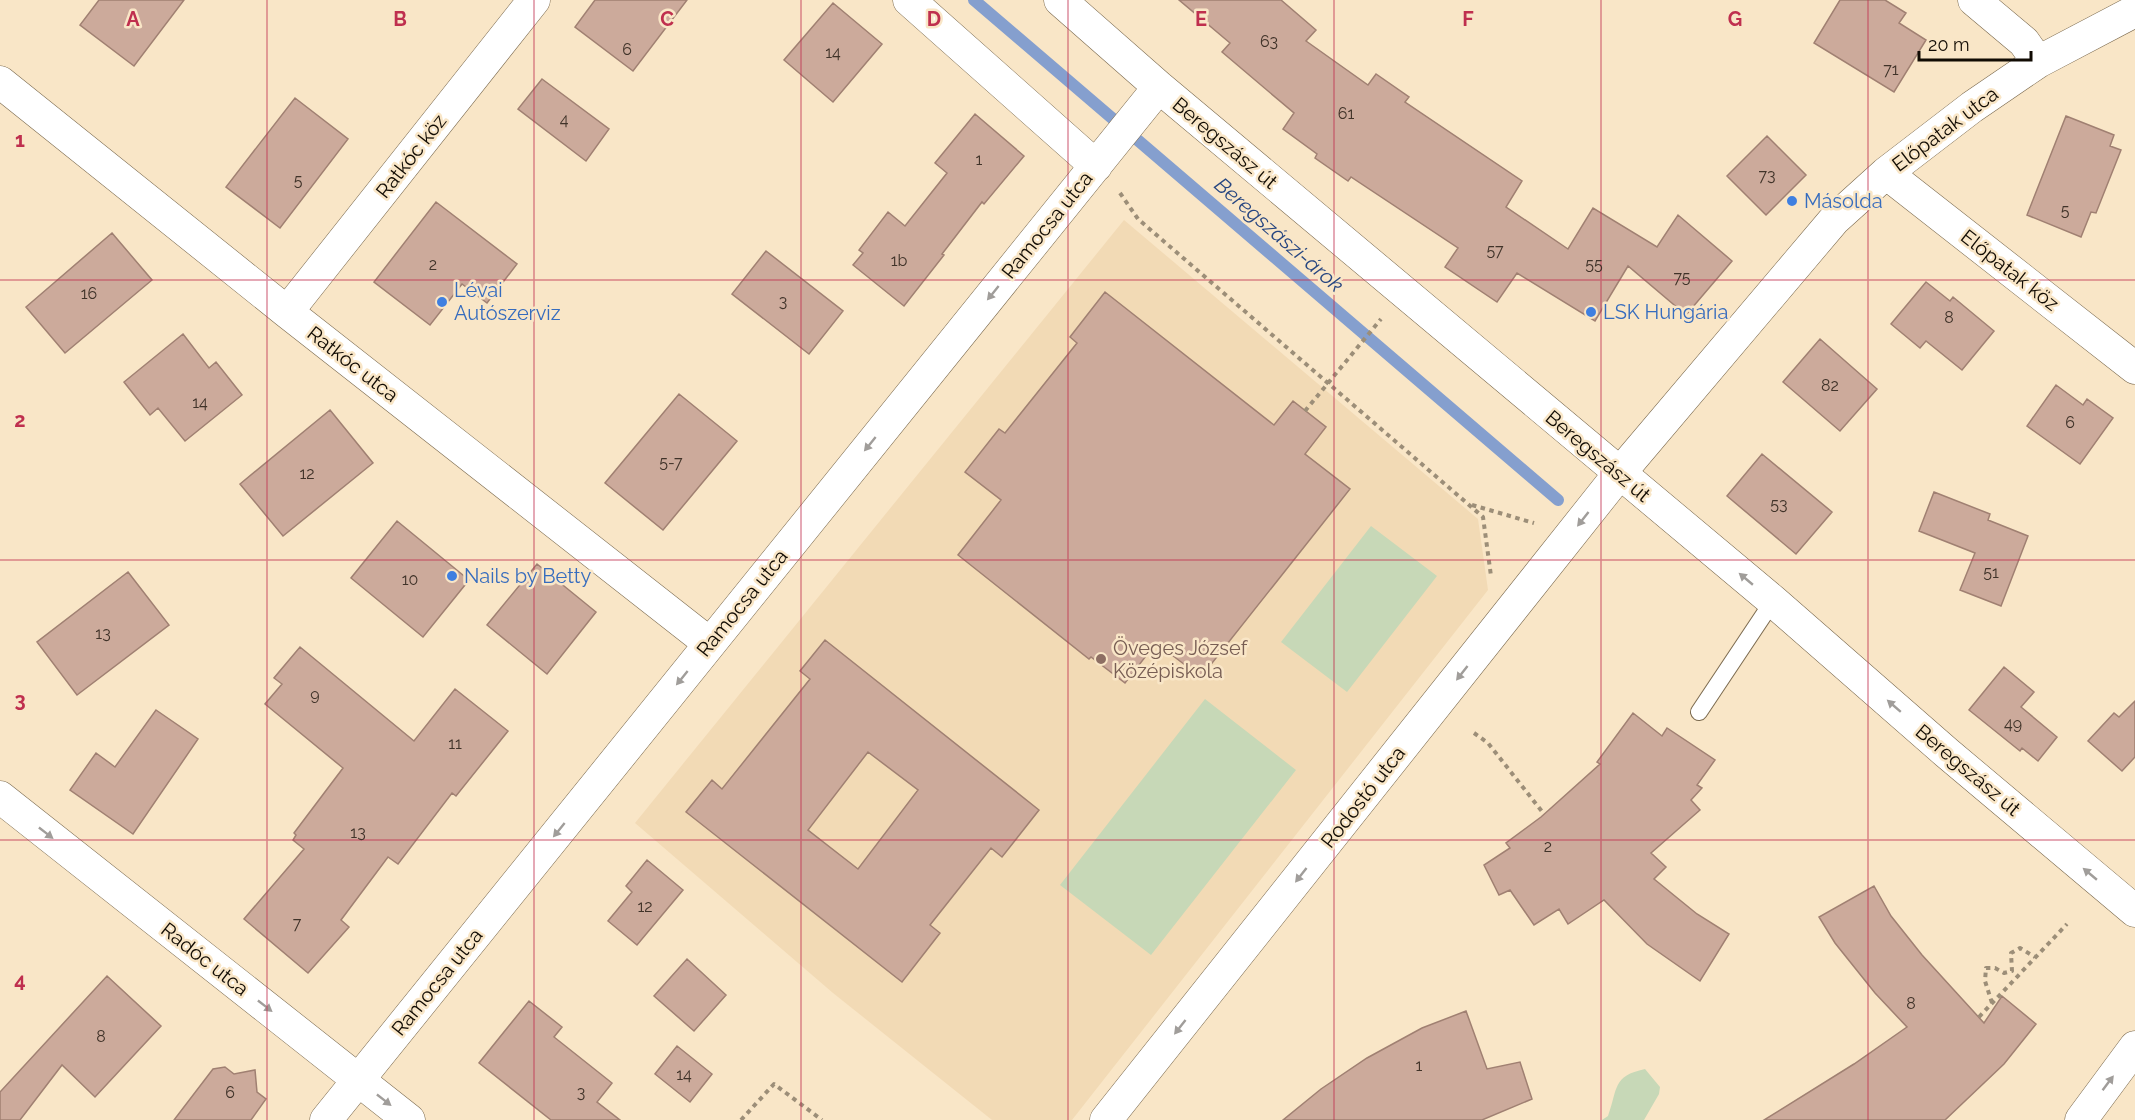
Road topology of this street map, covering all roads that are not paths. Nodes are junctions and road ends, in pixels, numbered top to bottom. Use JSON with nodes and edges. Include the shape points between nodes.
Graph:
{"nodes":[{"id":1,"x":534,"y":0,"type":"edge"},
{"id":2,"x":909,"y":0,"type":"edge"},
{"id":3,"x":1060,"y":0,"type":"edge"},
{"id":4,"x":1974,"y":0,"type":"edge"},
{"id":5,"x":2135,"y":11,"type":"edge"},
{"id":6,"x":2038,"y":62,"type":"junction"},
{"id":7,"x":0,"y":82,"type":"edge"},
{"id":8,"x":1149,"y":99,"type":"junction"},
{"id":9,"x":1103,"y":157,"type":"junction"},
{"id":10,"x":1886,"y":173,"type":"junction"},
{"id":11,"x":287,"y":312,"type":"junction"},
{"id":12,"x":2135,"y":368,"type":"edge"},
{"id":13,"x":1619,"y":474,"type":"junction"},
{"id":14,"x":1773,"y":601,"type":"junction"},
{"id":15,"x":709,"y":644,"type":"junction"},
{"id":16,"x":1699,"y":712,"type":"dead end"},
{"id":17,"x":0,"y":797,"type":"edge"},
{"id":18,"x":2135,"y":911,"type":"edge"},
{"id":19,"x":2135,"y":1047,"type":"edge"},
{"id":20,"x":358,"y":1080,"type":"junction"},
{"id":21,"x":326,"y":1120,"type":"edge"},
{"id":22,"x":409,"y":1120,"type":"edge"},
{"id":23,"x":1106,"y":1120,"type":"edge"},
{"id":24,"x":2080,"y":1120,"type":"edge"}],
"edges":[{"from":1,"to":11,"type":"street","name":"Ratkóc köz"},
{"from":2,"to":9,"type":"street"},
{"from":3,"to":8,"type":"street","name":"Beregszász út"},
{"from":4,"to":6,"type":"street","via":[[2024,42]]},
{"from":5,"to":6,"type":"street","name":"Előpatak utca"},
{"from":6,"to":10,"type":"street","name":"Előpatak utca"},
{"from":7,"to":11,"type":"street","name":"Ratkóc utca"},
{"from":8,"to":9,"type":"street","name":"Ramocsa utca"},
{"from":8,"to":13,"type":"street","name":"Beregszász út"},
{"from":9,"to":15,"type":"street","name":"Ramocsa utca","one_way":true},
{"from":10,"to":12,"type":"street","name":"Előpatak köz"},
{"from":10,"to":13,"type":"street","name":"Előpatak utca","via":[[1834,220]]},
{"from":11,"to":15,"type":"street","name":"Ratkóc utca"},
{"from":14,"to":13,"type":"street","name":"Beregszász út","one_way":true},
{"from":13,"to":23,"type":"street","name":"Rodostó utca","one_way":true},
{"from":14,"to":16,"type":"lane"},
{"from":18,"to":14,"type":"street","name":"Beregszász út","one_way":true},
{"from":15,"to":20,"type":"street","name":"Ramocsa utca","one_way":true},
{"from":17,"to":20,"type":"street","name":"Radóc utca","one_way":true},
{"from":24,"to":19,"type":"street","one_way":true},
{"from":20,"to":21,"type":"street","name":"Ramocsa utca"},
{"from":20,"to":22,"type":"street","name":"Radóc utca","one_way":true}]}
